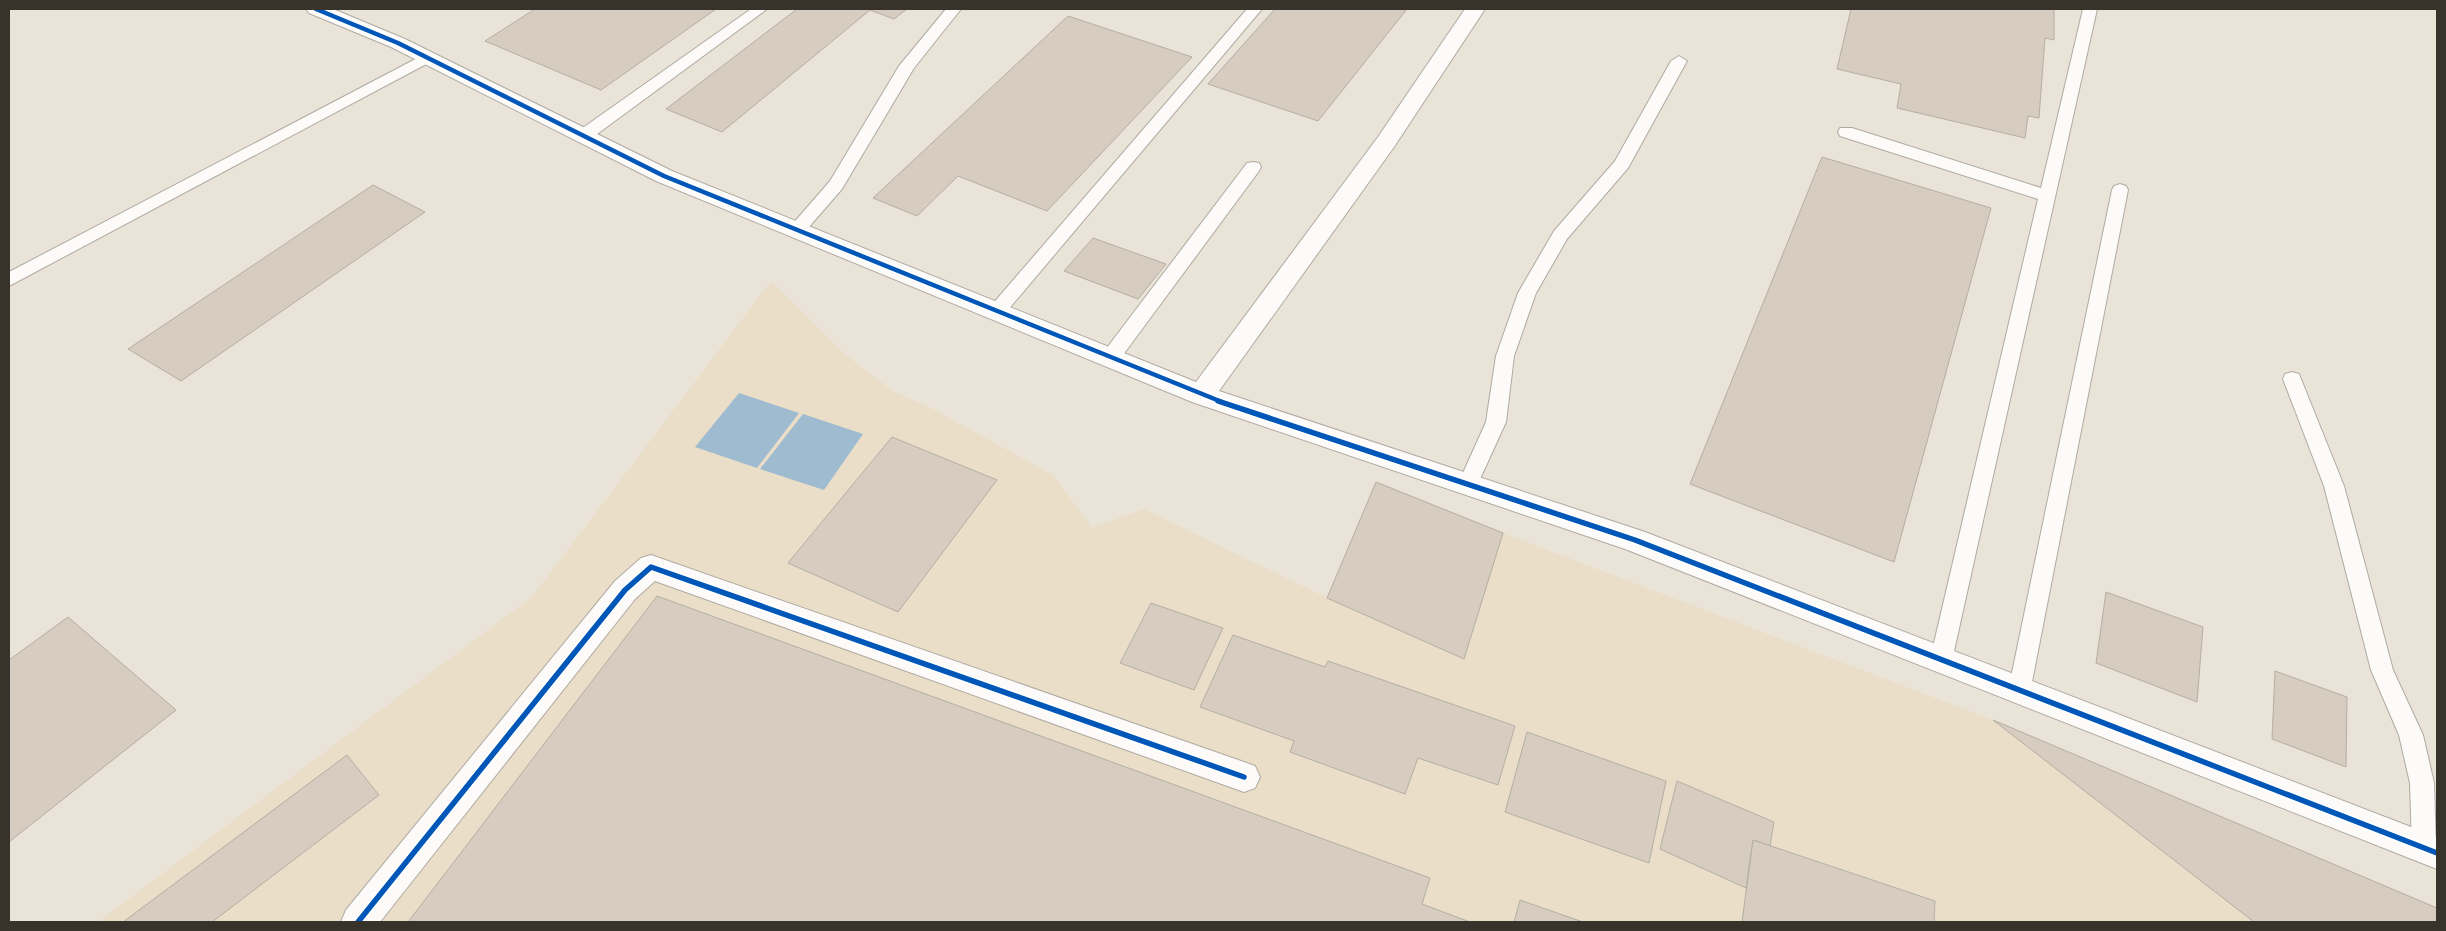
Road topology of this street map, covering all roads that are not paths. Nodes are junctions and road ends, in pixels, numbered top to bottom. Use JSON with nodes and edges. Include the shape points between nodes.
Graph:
{"nodes":[{"id":1,"x":316,"y":9,"type":"edge"},
{"id":2,"x":760,"y":9,"type":"edge"},
{"id":3,"x":954,"y":9,"type":"edge"},
{"id":4,"x":1254,"y":9,"type":"edge"},
{"id":5,"x":1475,"y":9,"type":"edge"},
{"id":6,"x":2090,"y":9,"type":"edge"},
{"id":7,"x":427,"y":58,"type":"junction"},
{"id":8,"x":1679,"y":62,"type":"dead end"},
{"id":9,"x":1846,"y":132,"type":"dead end"},
{"id":10,"x":583,"y":136,"type":"junction"},
{"id":11,"x":1253,"y":166,"type":"dead end"},
{"id":12,"x":2120,"y":190,"type":"dead end"},
{"id":13,"x":2048,"y":196,"type":"junction"},
{"id":14,"x":796,"y":231,"type":"junction"},
{"id":15,"x":9,"y":280,"type":"edge"},
{"id":16,"x":996,"y":312,"type":"junction"},
{"id":17,"x":1110,"y":358,"type":"junction"},
{"id":18,"x":2292,"y":379,"type":"dead end"},
{"id":19,"x":1201,"y":395,"type":"junction"},
{"id":20,"x":1468,"y":484,"type":"junction"},
{"id":21,"x":1941,"y":660,"type":"junction"},
{"id":22,"x":2019,"y":692,"type":"junction"},
{"id":23,"x":1244,"y":777,"type":"dead end"},
{"id":24,"x":2431,"y":851,"type":"edge"},
{"id":25,"x":358,"y":922,"type":"edge"}],
"edges":[{"from":1,"to":7,"type":"street"},
{"from":2,"to":10,"type":"lane"},
{"from":3,"to":14,"type":"lane","via":[[907,66],[836,185]]},
{"from":4,"to":16,"type":"lane"},
{"from":5,"to":19,"type":"street","via":[[1386,142]]},
{"from":6,"to":13,"type":"lane"},
{"from":7,"to":10,"type":"street"},
{"from":7,"to":15,"type":"lane"},
{"from":8,"to":20,"type":"lane","via":[[1622,164],[1560,235],[1527,293],[1505,356],[1496,422]]},
{"from":9,"to":13,"type":"lane"},
{"from":10,"to":14,"type":"street","via":[[664,176]]},
{"from":11,"to":17,"type":"lane"},
{"from":12,"to":22,"type":"lane"},
{"from":13,"to":21,"type":"lane"},
{"from":14,"to":16,"type":"street"},
{"from":16,"to":17,"type":"street"},
{"from":17,"to":19,"type":"street"},
{"from":18,"to":24,"type":"lane","via":[[2334,486],[2354,573],[2382,670],[2410,735],[2422,783]]},
{"from":19,"to":20,"type":"street"},
{"from":20,"to":21,"type":"street","via":[[1635,540]]},
{"from":21,"to":22,"type":"street"},
{"from":22,"to":24,"type":"street"},
{"from":23,"to":25,"type":"street","via":[[650,567],[625,590]]}]}
